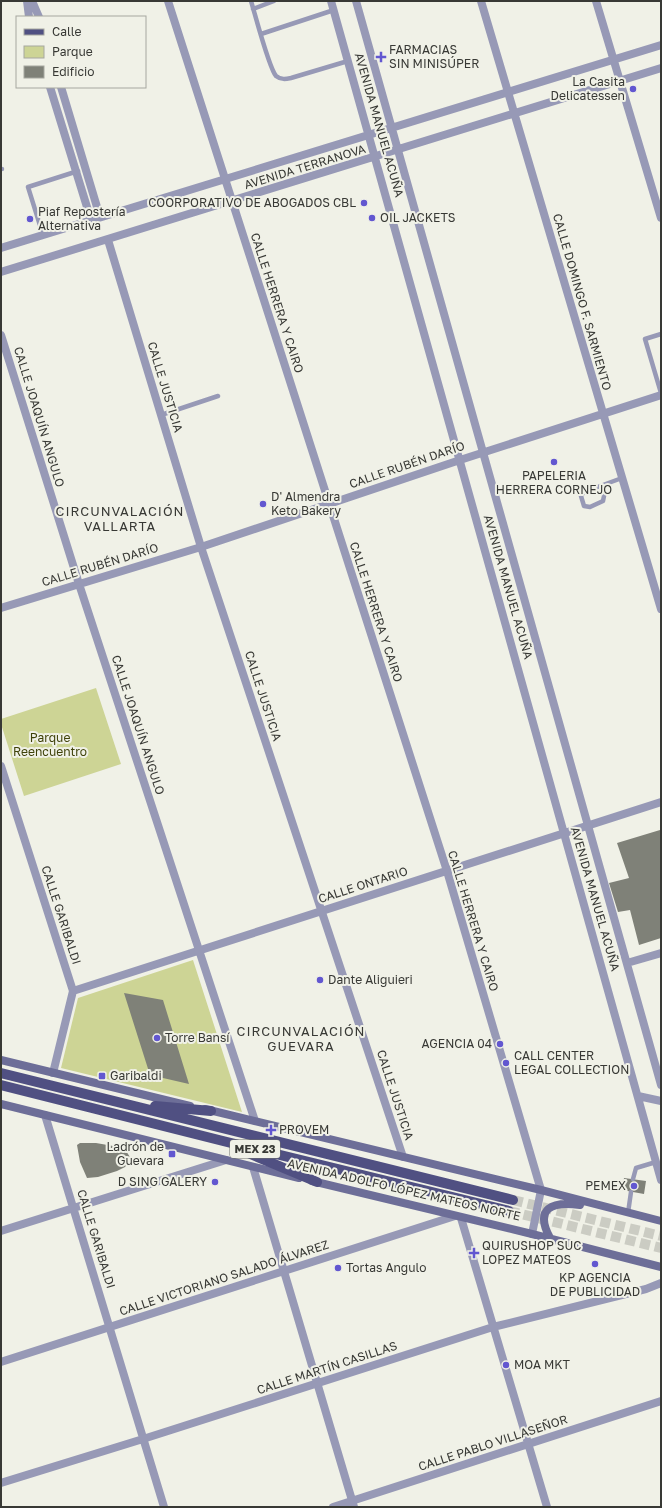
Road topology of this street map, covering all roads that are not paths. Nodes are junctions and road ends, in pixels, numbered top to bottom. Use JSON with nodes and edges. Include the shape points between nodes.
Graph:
{"nodes":[{"id":1,"x":27,"y":1,"type":"edge"},
{"id":2,"x":32,"y":1,"type":"edge"},
{"id":3,"x":168,"y":1,"type":"edge"},
{"id":4,"x":251,"y":1,"type":"edge"},
{"id":5,"x":274,"y":1,"type":"edge"},
{"id":6,"x":331,"y":1,"type":"edge"},
{"id":7,"x":356,"y":1,"type":"edge"},
{"id":8,"x":481,"y":1,"type":"edge"},
{"id":9,"x":596,"y":1,"type":"edge"},
{"id":10,"x":253,"y":9,"type":"junction"},
{"id":11,"x":334,"y":10,"type":"junction"},
{"id":12,"x":29,"y":16,"type":"edge"},
{"id":13,"x":39,"y":16,"type":"edge"},
{"id":14,"x":261,"y":34,"type":"junction"},
{"id":15,"x":661,"y":45,"type":"edge"},
{"id":16,"x":614,"y":60,"type":"junction"},
{"id":17,"x":348,"y":61,"type":"junction"},
{"id":18,"x":661,"y":68,"type":"edge"},
{"id":19,"x":620,"y":81,"type":"junction"},
{"id":20,"x":50,"y":88,"type":"edge"},
{"id":21,"x":61,"y":88,"type":"edge"},
{"id":22,"x":508,"y":92,"type":"junction"},
{"id":23,"x":514,"y":113,"type":"junction"},
{"id":24,"x":391,"y":128,"type":"junction"},
{"id":25,"x":369,"y":135,"type":"junction"},
{"id":26,"x":76,"y":137,"type":"junction"},
{"id":27,"x":66,"y":139,"type":"junction"},
{"id":28,"x":398,"y":150,"type":"junction"},
{"id":29,"x":375,"y":157,"type":"junction"},
{"id":30,"x":85,"y":168,"type":"junction"},
{"id":31,"x":76,"y":171,"type":"junction"},
{"id":32,"x":225,"y":179,"type":"junction"},
{"id":33,"x":232,"y":202,"type":"junction"},
{"id":34,"x":100,"y":217,"type":"junction"},
{"id":35,"x":661,"y":218,"type":"edge"},
{"id":36,"x":91,"y":220,"type":"junction"},
{"id":37,"x":43,"y":235,"type":"junction"},
{"id":38,"x":108,"y":240,"type":"junction"},
{"id":39,"x":1,"y":248,"type":"edge"},
{"id":40,"x":1,"y":272,"type":"edge"},
{"id":41,"x":661,"y":334,"type":"edge"},
{"id":42,"x":1,"y":335,"type":"edge"},
{"id":43,"x":661,"y":394,"type":"edge"},
{"id":44,"x":218,"y":396,"type":"dead end"},
{"id":45,"x":602,"y":414,"type":"junction"},
{"id":46,"x":161,"y":415,"type":"junction"},
{"id":47,"x":484,"y":452,"type":"junction"},
{"id":48,"x":460,"y":460,"type":"junction"},
{"id":49,"x":622,"y":478,"type":"junction"},
{"id":50,"x":601,"y":486,"type":"junction"},
{"id":51,"x":328,"y":504,"type":"junction"},
{"id":52,"x":201,"y":547,"type":"junction"},
{"id":53,"x":78,"y":584,"type":"junction"},
{"id":54,"x":1,"y":608,"type":"edge"},
{"id":55,"x":661,"y":609,"type":"edge"},
{"id":56,"x":1,"y":766,"type":"edge"},
{"id":57,"x":661,"y":802,"type":"edge"},
{"id":58,"x":588,"y":826,"type":"junction"},
{"id":59,"x":564,"y":833,"type":"junction"},
{"id":60,"x":446,"y":871,"type":"junction"},
{"id":61,"x":322,"y":911,"type":"junction"},
{"id":62,"x":199,"y":951,"type":"junction"},
{"id":63,"x":661,"y":953,"type":"edge"},
{"id":64,"x":627,"y":963,"type":"junction"},
{"id":65,"x":73,"y":991,"type":"junction"},
{"id":66,"x":1,"y":1060,"type":"edge"},
{"id":67,"x":53,"y":1072,"type":"junction"},
{"id":68,"x":1,"y":1073,"type":"edge"},
{"id":69,"x":1,"y":1085,"type":"edge"},
{"id":70,"x":661,"y":1085,"type":"edge"},
{"id":71,"x":638,"y":1096,"type":"junction"},
{"id":72,"x":661,"y":1101,"type":"edge"},
{"id":73,"x":127,"y":1104,"type":"junction"},
{"id":74,"x":2,"y":1105,"type":"edge"},
{"id":75,"x":210,"y":1111,"type":"junction"},
{"id":76,"x":45,"y":1115,"type":"junction"},
{"id":77,"x":255,"y":1121,"type":"junction"},
{"id":78,"x":223,"y":1141,"type":"junction"},
{"id":79,"x":403,"y":1157,"type":"junction"},
{"id":80,"x":226,"y":1160,"type":"junction"},
{"id":81,"x":656,"y":1162,"type":"junction"},
{"id":82,"x":253,"y":1167,"type":"junction"},
{"id":83,"x":633,"y":1179,"type":"dead end"},
{"id":84,"x":661,"y":1180,"type":"edge"},
{"id":85,"x":317,"y":1182,"type":"junction"},
{"id":86,"x":541,"y":1190,"type":"junction"},
{"id":87,"x":631,"y":1192,"type":"dead end"},
{"id":88,"x":513,"y":1200,"type":"tunnel mouth"},
{"id":89,"x":595,"y":1205,"type":"junction"},
{"id":90,"x":74,"y":1208,"type":"junction"},
{"id":91,"x":509,"y":1211,"type":"tunnel mouth"},
{"id":92,"x":628,"y":1213,"type":"junction"},
{"id":93,"x":458,"y":1217,"type":"junction"},
{"id":94,"x":661,"y":1221,"type":"edge"},
{"id":95,"x":1,"y":1231,"type":"edge"},
{"id":96,"x":532,"y":1234,"type":"junction"},
{"id":97,"x":550,"y":1238,"type":"junction"},
{"id":98,"x":661,"y":1267,"type":"edge"},
{"id":99,"x":284,"y":1271,"type":"junction"},
{"id":100,"x":661,"y":1283,"type":"edge"},
{"id":101,"x":110,"y":1327,"type":"junction"},
{"id":102,"x":494,"y":1327,"type":"junction"},
{"id":103,"x":1,"y":1362,"type":"edge"},
{"id":104,"x":317,"y":1384,"type":"junction"},
{"id":105,"x":661,"y":1401,"type":"edge"},
{"id":106,"x":143,"y":1439,"type":"junction"},
{"id":107,"x":528,"y":1444,"type":"junction"},
{"id":108,"x":1,"y":1483,"type":"edge"},
{"id":109,"x":353,"y":1504,"type":"edge"},
{"id":110,"x":164,"y":1507,"type":"edge"},
{"id":111,"x":333,"y":1507,"type":"edge"},
{"id":112,"x":546,"y":1507,"type":"edge"}],
"edges":[{"from":1,"to":12,"type":"street"},
{"from":2,"to":13,"type":"street"},
{"from":3,"to":32,"type":"street","name":"CALLE HERRERA Y CAIRO"},
{"from":4,"to":10,"type":"lane"},
{"from":5,"to":10,"type":"lane"},
{"from":6,"to":11,"type":"street","name":"AVENIDA MANUEL ACUÑA"},
{"from":7,"to":24,"type":"street","name":"AVENIDA MANUEL ACUÑA"},
{"from":8,"to":22,"type":"street","name":"CALLE DOMINGO F. SARMIENTO"},
{"from":9,"to":16,"type":"street"},
{"from":10,"to":14,"type":"lane"},
{"from":11,"to":14,"type":"lane"},
{"from":11,"to":17,"type":"street","name":"AVENIDA MANUEL ACUÑA"},
{"from":14,"to":17,"type":"lane","via":[[277,77],[291,78]]},
{"from":15,"to":16,"type":"street","name":"AVENIDA TERRANOVA"},
{"from":16,"to":19,"type":"street"},
{"from":16,"to":22,"type":"street","name":"AVENIDA TERRANOVA"},
{"from":17,"to":25,"type":"street","name":"AVENIDA MANUEL ACUÑA"},
{"from":18,"to":19,"type":"street","name":"AVENIDA TERRANOVA"},
{"from":19,"to":23,"type":"street","name":"AVENIDA TERRANOVA"},
{"from":19,"to":35,"type":"street"},
{"from":20,"to":27,"type":"street"},
{"from":21,"to":26,"type":"street"},
{"from":22,"to":23,"type":"street","name":"CALLE DOMINGO F. SARMIENTO"},
{"from":22,"to":24,"type":"street","name":"AVENIDA TERRANOVA"},
{"from":23,"to":28,"type":"street","name":"AVENIDA TERRANOVA"},
{"from":23,"to":45,"type":"street","name":"CALLE DOMINGO F. SARMIENTO"},
{"from":24,"to":25,"type":"street","name":"AVENIDA TERRANOVA"},
{"from":24,"to":28,"type":"street","name":"AVENIDA MANUEL ACUÑA"},
{"from":25,"to":29,"type":"street","name":"AVENIDA MANUEL ACUÑA"},
{"from":25,"to":32,"type":"street","name":"AVENIDA TERRANOVA"},
{"from":26,"to":27,"type":"street"},
{"from":26,"to":30,"type":"street"},
{"from":27,"to":31,"type":"street"},
{"from":28,"to":29,"type":"street","name":"AVENIDA TERRANOVA"},
{"from":28,"to":47,"type":"street","name":"AVENIDA MANUEL ACUÑA"},
{"from":29,"to":33,"type":"street","name":"AVENIDA TERRANOVA"},
{"from":29,"to":48,"type":"street","name":"AVENIDA MANUEL ACUÑA"},
{"from":30,"to":31,"type":"lane"},
{"from":30,"to":34,"type":"street"},
{"from":31,"to":36,"type":"street"},
{"from":31,"to":37,"type":"lane","via":[[28,187]]},
{"from":32,"to":33,"type":"street","name":"CALLE HERRERA Y CAIRO"},
{"from":32,"to":34,"type":"street","name":"AVENIDA TERRANOVA"},
{"from":33,"to":38,"type":"street","name":"AVENIDA TERRANOVA"},
{"from":33,"to":51,"type":"street","name":"CALLE HERRERA Y CAIRO"},
{"from":34,"to":36,"type":"street","name":"AVENIDA TERRANOVA"},
{"from":36,"to":37,"type":"street","name":"AVENIDA TERRANOVA"},
{"from":37,"to":39,"type":"street","name":"AVENIDA TERRANOVA"},
{"from":38,"to":40,"type":"street","name":"AVENIDA TERRANOVA"},
{"from":38,"to":46,"type":"street","name":"CALLE JUSTICIA"},
{"from":41,"to":43,"type":"lane","via":[[645,339]]},
{"from":42,"to":53,"type":"street","name":"CALLE JOAQUÍN ANGULO"},
{"from":43,"to":45,"type":"street","name":"CALLE RUBÉN DARÍO"},
{"from":44,"to":46,"type":"lane"},
{"from":45,"to":47,"type":"street","name":"CALLE RUBÉN DARÍO"},
{"from":45,"to":49,"type":"street","name":"CALLE DOMINGO F. SARMIENTO"},
{"from":46,"to":52,"type":"street","name":"CALLE JUSTICIA"},
{"from":47,"to":48,"type":"street","name":"CALLE RUBÉN DARÍO"},
{"from":47,"to":58,"type":"street","name":"AVENIDA MANUEL ACUÑA"},
{"from":48,"to":51,"type":"street","name":"CALLE RUBÉN DARÍO"},
{"from":48,"to":59,"type":"street","name":"AVENIDA MANUEL ACUÑA"},
{"from":49,"to":50,"type":"lane"},
{"from":49,"to":55,"type":"street","name":"CALLE DOMINGO F. SARMIENTO"},
{"from":50,"to":50,"type":"lane","via":[[582,494],[584,506],[590,507],[603,501]]},
{"from":51,"to":52,"type":"street","name":"CALLE RUBÉN DARÍO"},
{"from":51,"to":60,"type":"street","name":"CALLE HERRERA Y CAIRO"},
{"from":52,"to":53,"type":"street","name":"CALLE RUBÉN DARÍO"},
{"from":52,"to":61,"type":"street","name":"CALLE JUSTICIA"},
{"from":53,"to":54,"type":"street","name":"CALLE RUBÉN DARÍO"},
{"from":53,"to":62,"type":"street","name":"CALLE JOAQUÍN ANGULO"},
{"from":56,"to":65,"type":"street","name":"CALLE GARIBALDI"},
{"from":57,"to":58,"type":"street","name":"CALLE ONTARIO"},
{"from":58,"to":59,"type":"street","name":"CALLE ONTARIO"},
{"from":58,"to":64,"type":"street","name":"AVENIDA MANUEL ACUÑA"},
{"from":59,"to":60,"type":"street","name":"CALLE ONTARIO"},
{"from":59,"to":71,"type":"street","name":"AVENIDA MANUEL ACUÑA"},
{"from":60,"to":61,"type":"street","name":"CALLE ONTARIO"},
{"from":60,"to":86,"type":"street","name":"CALLE HERRERA Y CAIRO"},
{"from":61,"to":62,"type":"street","name":"CALLE ONTARIO"},
{"from":61,"to":79,"type":"street","name":"CALLE JUSTICIA"},
{"from":62,"to":65,"type":"street","name":"CALLE ONTARIO"},
{"from":62,"to":77,"type":"street","name":"CALLE JOAQUÍN ANGULO"},
{"from":63,"to":64,"type":"street"},
{"from":64,"to":70,"type":"street","name":"AVENIDA MANUEL ACUÑA"},
{"from":65,"to":67,"type":"street"},
{"from":66,"to":67,"type":"main road"},
{"from":67,"to":75,"type":"main road"},
{"from":68,"to":73,"type":"main road","name":"AVENIDA ADOLFO LÓPEZ MATEOS NORTE","number":"MEX 23"},
{"from":69,"to":78,"type":"main road","name":"AVENIDA ADOLFO LÓPEZ MATEOS NORTE","number":"MEX 23"},
{"from":71,"to":72,"type":"street"},
{"from":71,"to":81,"type":"street","name":"AVENIDA MANUEL ACUÑA"},
{"from":73,"to":75,"type":"main road"},
{"from":73,"to":88,"type":"main road","name":"AVENIDA ADOLFO LÓPEZ MATEOS NORTE","number":"MEX 23"},
{"from":74,"to":76,"type":"main road","name":"AVENIDA ADOLFO LÓPEZ MATEOS NORTE"},
{"from":75,"to":77,"type":"main road"},
{"from":76,"to":80,"type":"main road","name":"AVENIDA ADOLFO LÓPEZ MATEOS NORTE"},
{"from":76,"to":90,"type":"street","name":"CALLE GARIBALDI"},
{"from":77,"to":79,"type":"main road"},
{"from":78,"to":85,"type":"main road"},
{"from":78,"to":91,"type":"main road","name":"AVENIDA ADOLFO LÓPEZ MATEOS NORTE","number":"MEX 23"},
{"from":79,"to":86,"type":"main road"},
{"from":80,"to":82,"type":"main road","name":"AVENIDA ADOLFO LÓPEZ MATEOS NORTE"},
{"from":80,"to":90,"type":"street"},
{"from":81,"to":83,"type":"lane","via":[[636,1168]]},
{"from":81,"to":84,"type":"street","name":"AVENIDA MANUEL ACUÑA"},
{"from":82,"to":85,"type":"main road","name":"AVENIDA ADOLFO LÓPEZ MATEOS NORTE"},
{"from":82,"to":99,"type":"street"},
{"from":85,"to":93,"type":"main road","name":"AVENIDA ADOLFO LÓPEZ MATEOS NORTE"},
{"from":86,"to":89,"type":"main road"},
{"from":86,"to":96,"type":"street","name":"CALLE HERRERA Y CAIRO"},
{"from":87,"to":92,"type":"lane"},
{"from":89,"to":92,"type":"main road"},
{"from":89,"to":97,"type":"main road","via":[[566,1203],[549,1208],[544,1222]]},
{"from":90,"to":95,"type":"street"},
{"from":90,"to":101,"type":"street","name":"CALLE GARIBALDI"},
{"from":92,"to":94,"type":"main road"},
{"from":93,"to":96,"type":"main road","name":"AVENIDA ADOLFO LÓPEZ MATEOS NORTE"},
{"from":93,"to":99,"type":"street","name":"CALLE VICTORIANO SALADO ÁLVAREZ"},
{"from":93,"to":102,"type":"street"},
{"from":96,"to":97,"type":"main road","name":"AVENIDA ADOLFO LÓPEZ MATEOS NORTE"},
{"from":97,"to":98,"type":"main road","name":"AVENIDA ADOLFO LÓPEZ MATEOS NORTE"},
{"from":99,"to":101,"type":"street","name":"CALLE VICTORIANO SALADO ÁLVAREZ"},
{"from":99,"to":104,"type":"street"},
{"from":100,"to":102,"type":"street","name":"CALLE MARTÍN CASILLAS"},
{"from":101,"to":103,"type":"street","name":"CALLE VICTORIANO SALADO ÁLVAREZ"},
{"from":101,"to":106,"type":"street","name":"CALLE GARIBALDI"},
{"from":102,"to":104,"type":"street","name":"CALLE MARTÍN CASILLAS"},
{"from":102,"to":107,"type":"street"},
{"from":104,"to":106,"type":"street","name":"CALLE MARTÍN CASILLAS"},
{"from":104,"to":109,"type":"street"},
{"from":105,"to":107,"type":"street","name":"CALLE PABLO VILLASEÑOR"},
{"from":106,"to":108,"type":"street","name":"CALLE MARTÍN CASILLAS"},
{"from":106,"to":110,"type":"street","name":"CALLE GARIBALDI"},
{"from":107,"to":109,"type":"street","name":"CALLE PABLO VILLASEÑOR"},
{"from":107,"to":112,"type":"street"},
{"from":109,"to":111,"type":"street","name":"CALLE PABLO VILLASEÑOR"}]}
